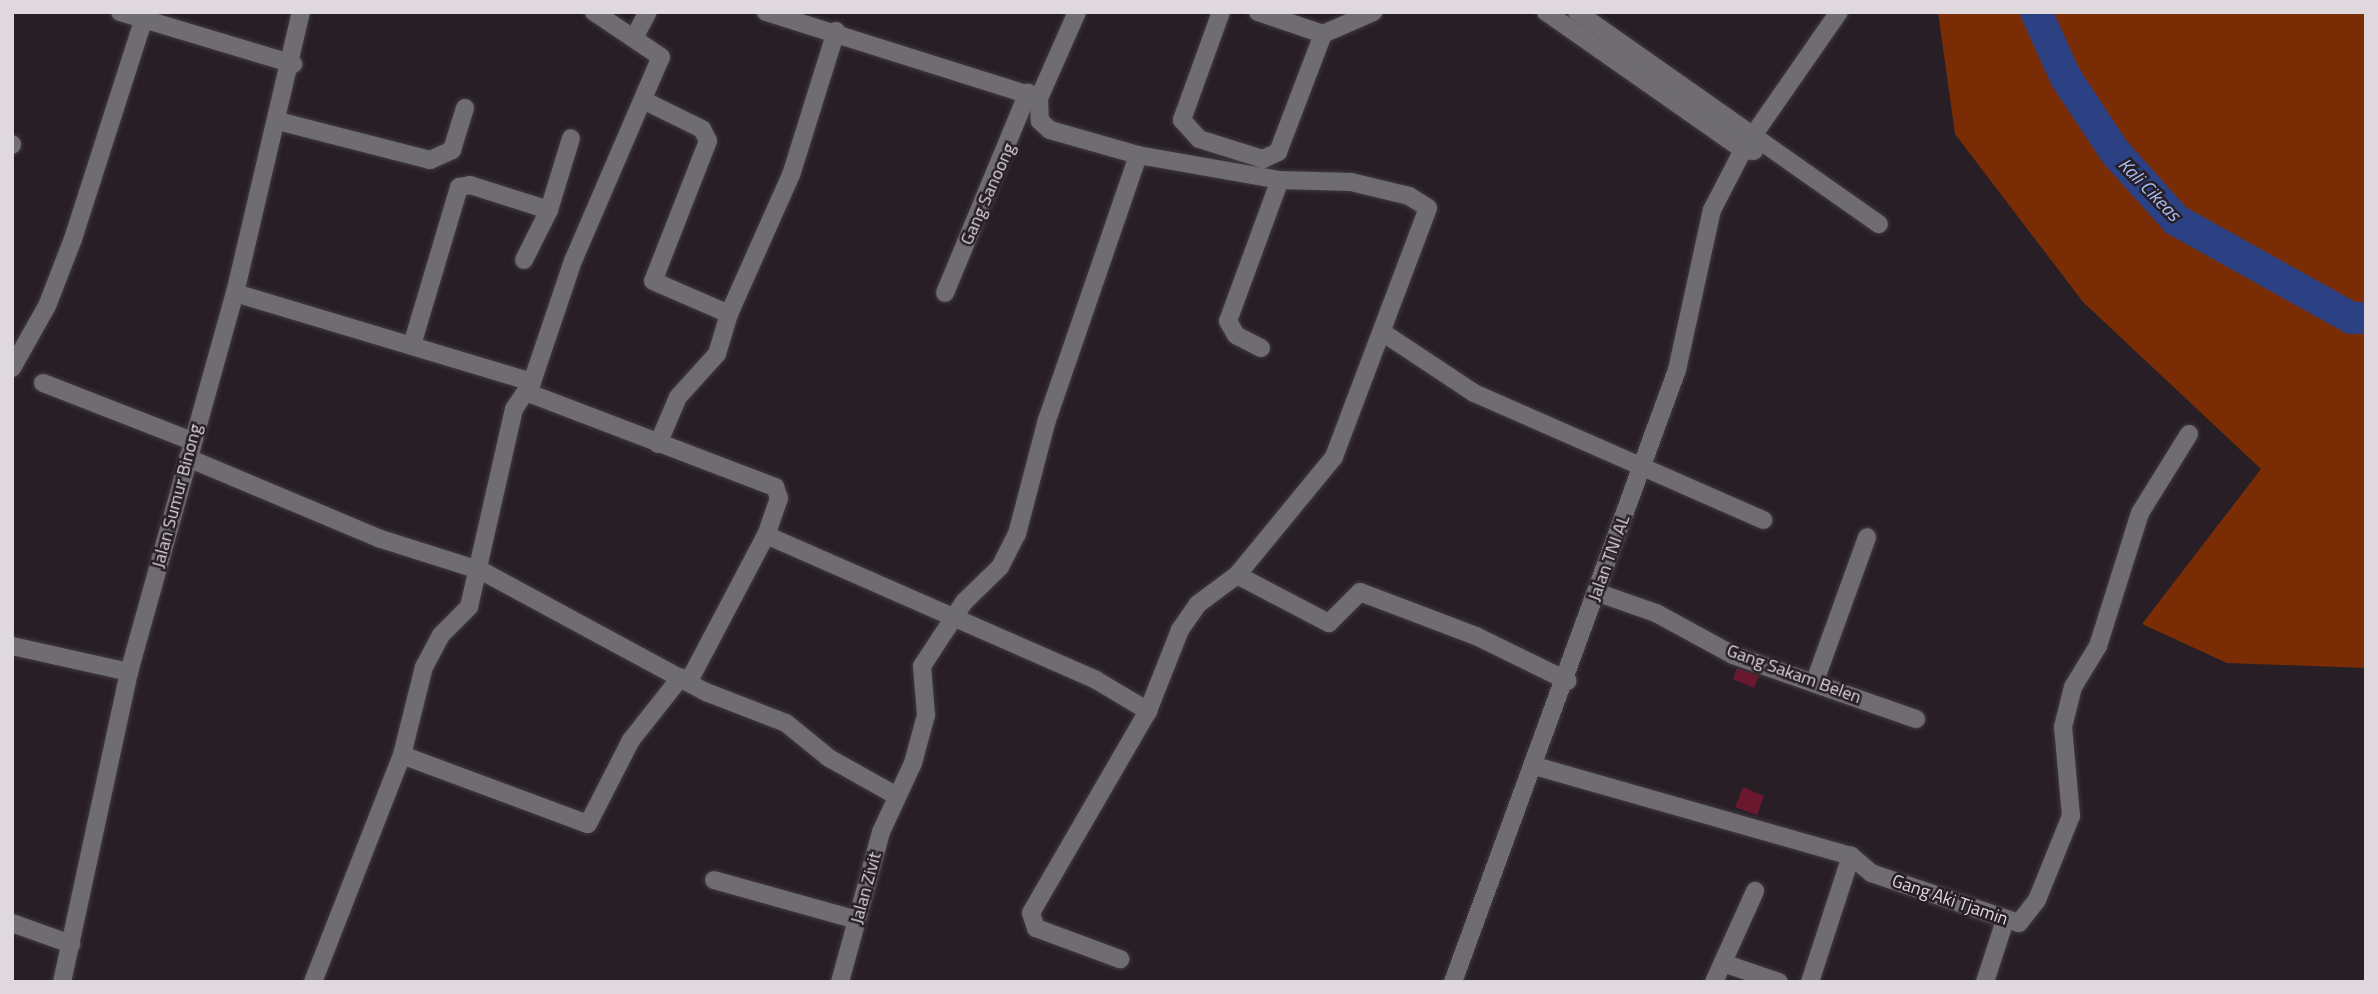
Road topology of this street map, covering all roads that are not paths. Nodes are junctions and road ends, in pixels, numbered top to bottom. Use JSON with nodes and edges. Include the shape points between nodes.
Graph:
{"nodes":[{"id":1,"x":120,"y":12,"type":"edge"},
{"id":2,"x":301,"y":12,"type":"edge"},
{"id":3,"x":594,"y":12,"type":"edge"},
{"id":4,"x":648,"y":12,"type":"edge"},
{"id":5,"x":766,"y":12,"type":"edge"},
{"id":6,"x":1077,"y":12,"type":"edge"},
{"id":7,"x":1221,"y":12,"type":"edge"},
{"id":8,"x":1258,"y":12,"type":"edge"},
{"id":9,"x":1373,"y":12,"type":"edge"},
{"id":10,"x":1546,"y":12,"type":"edge"},
{"id":11,"x":1577,"y":12,"type":"edge"},
{"id":12,"x":1839,"y":12,"type":"edge"},
{"id":13,"x":173,"y":20,"type":"edge"},
{"id":14,"x":143,"y":21,"type":"junction"},
{"id":15,"x":836,"y":31,"type":"junction"},
{"id":16,"x":1323,"y":34,"type":"junction"},
{"id":17,"x":635,"y":36,"type":"junction"},
{"id":18,"x":1631,"y":48,"type":"junction"},
{"id":19,"x":1619,"y":63,"type":"junction"},
{"id":20,"x":293,"y":64,"type":"junction"},
{"id":21,"x":1033,"y":96,"type":"junction"},
{"id":22,"x":646,"y":101,"type":"junction"},
{"id":23,"x":465,"y":108,"type":"dead end"},
{"id":24,"x":278,"y":121,"type":"junction"},
{"id":25,"x":1754,"y":132,"type":"junction"},
{"id":26,"x":570,"y":138,"type":"dead end"},
{"id":27,"x":1743,"y":150,"type":"junction"},
{"id":28,"x":1775,"y":153,"type":"junction"},
{"id":29,"x":1139,"y":155,"type":"junction"},
{"id":30,"x":1280,"y":180,"type":"junction"},
{"id":31,"x":549,"y":210,"type":"junction"},
{"id":32,"x":1879,"y":224,"type":"dead end"},
{"id":33,"x":524,"y":260,"type":"dead end"},
{"id":34,"x":235,"y":293,"type":"junction"},
{"id":35,"x":945,"y":293,"type":"dead end"},
{"id":36,"x":729,"y":314,"type":"junction"},
{"id":37,"x":1382,"y":332,"type":"junction"},
{"id":38,"x":412,"y":345,"type":"junction"},
{"id":39,"x":1261,"y":348,"type":"dead end"},
{"id":40,"x":12,"y":368,"type":"edge"},
{"id":41,"x":43,"y":383,"type":"dead end"},
{"id":42,"x":528,"y":387,"type":"junction"},
{"id":43,"x":2189,"y":434,"type":"dead end"},
{"id":44,"x":658,"y":444,"type":"junction"},
{"id":45,"x":190,"y":449,"type":"junction"},
{"id":46,"x":1643,"y":467,"type":"junction"},
{"id":47,"x":1763,"y":520,"type":"dead end"},
{"id":48,"x":766,"y":535,"type":"junction"},
{"id":49,"x":1867,"y":537,"type":"dead end"},
{"id":50,"x":482,"y":571,"type":"junction"},
{"id":51,"x":1237,"y":575,"type":"junction"},
{"id":52,"x":1596,"y":592,"type":"junction"},
{"id":53,"x":955,"y":617,"type":"junction"},
{"id":54,"x":12,"y":646,"type":"edge"},
{"id":55,"x":129,"y":672,"type":"junction"},
{"id":56,"x":685,"y":679,"type":"junction"},
{"id":57,"x":1568,"y":681,"type":"junction"},
{"id":58,"x":1815,"y":681,"type":"junction"},
{"id":59,"x":1148,"y":711,"type":"junction"},
{"id":60,"x":1916,"y":719,"type":"dead end"},
{"id":61,"x":402,"y":755,"type":"junction"},
{"id":62,"x":1535,"y":766,"type":"junction"},
{"id":63,"x":897,"y":796,"type":"junction"},
{"id":64,"x":1851,"y":856,"type":"junction"},
{"id":65,"x":714,"y":880,"type":"dead end"},
{"id":66,"x":1755,"y":891,"type":"dead end"},
{"id":67,"x":857,"y":920,"type":"junction"},
{"id":68,"x":2006,"y":920,"type":"junction"},
{"id":69,"x":12,"y":923,"type":"edge"},
{"id":70,"x":71,"y":944,"type":"junction"},
{"id":71,"x":1120,"y":959,"type":"dead end"},
{"id":72,"x":1723,"y":963,"type":"junction"},
{"id":73,"x":62,"y":982,"type":"edge"},
{"id":74,"x":313,"y":982,"type":"edge"},
{"id":75,"x":840,"y":982,"type":"edge"},
{"id":76,"x":1453,"y":982,"type":"edge"},
{"id":77,"x":1714,"y":982,"type":"edge"},
{"id":78,"x":1779,"y":982,"type":"edge"},
{"id":79,"x":1810,"y":982,"type":"edge"},
{"id":80,"x":1985,"y":982,"type":"edge"}],
"edges":[{"from":1,"to":14,"type":"street"},
{"from":2,"to":20,"type":"street","name":"Jalan Sumur Binong"},
{"from":3,"to":17,"type":"street"},
{"from":4,"to":17,"type":"street"},
{"from":5,"to":15,"type":"street"},
{"from":6,"to":21,"type":"street","name":"Gang Sanoong"},
{"from":7,"to":16,"type":"street","via":[[1182,120],[1199,139],[1263,159],[1278,152]]},
{"from":8,"to":16,"type":"street"},
{"from":9,"to":16,"type":"street"},
{"from":10,"to":19,"type":"street"},
{"from":11,"to":18,"type":"street"},
{"from":12,"to":25,"type":"street","name":"Jalan TNI AL"},
{"from":13,"to":14,"type":"street"},
{"from":13,"to":20,"type":"street"},
{"from":14,"to":40,"type":"street","via":[[73,239],[47,306]]},
{"from":15,"to":21,"type":"street"},
{"from":15,"to":36,"type":"street","via":[[791,175]]},
{"from":17,"to":22,"type":"street","via":[[661,57]]},
{"from":18,"to":19,"type":"street"},
{"from":18,"to":25,"type":"street"},
{"from":19,"to":27,"type":"street"},
{"from":20,"to":24,"type":"street","name":"Jalan Sumur Binong"},
{"from":21,"to":29,"type":"street","via":[[1040,121],[1050,130]]},
{"from":21,"to":35,"type":"street","name":"Gang Sanoong"},
{"from":22,"to":36,"type":"street","via":[[702,129],[708,141],[653,281]]},
{"from":22,"to":42,"type":"street","via":[[573,261]]},
{"from":23,"to":24,"type":"street","via":[[452,150],[430,160]]},
{"from":24,"to":34,"type":"street","name":"Jalan Sumur Binong"},
{"from":25,"to":27,"type":"street","name":"Jalan TNI AL"},
{"from":25,"to":28,"type":"street"},
{"from":26,"to":31,"type":"street"},
{"from":27,"to":28,"type":"street"},
{"from":27,"to":46,"type":"street","name":"Jalan TNI AL","via":[[1712,210],[1677,370]]},
{"from":28,"to":32,"type":"street"},
{"from":29,"to":30,"type":"street"},
{"from":29,"to":53,"type":"street","name":"Jalan Zivit","via":[[1047,420],[1017,534],[1000,567]]},
{"from":30,"to":37,"type":"street","via":[[1351,182],[1409,196],[1428,208]]},
{"from":30,"to":39,"type":"street","via":[[1228,321],[1236,335]]},
{"from":31,"to":33,"type":"street"},
{"from":31,"to":38,"type":"street","via":[[470,185],[459,187]]},
{"from":34,"to":38,"type":"street"},
{"from":34,"to":45,"type":"street","name":"Jalan Sumur Binong"},
{"from":36,"to":44,"type":"street","via":[[717,354],[678,397]]},
{"from":37,"to":46,"type":"street","via":[[1474,393]]},
{"from":37,"to":51,"type":"street","via":[[1334,457]]},
{"from":38,"to":42,"type":"street"},
{"from":41,"to":45,"type":"street"},
{"from":42,"to":44,"type":"street"},
{"from":42,"to":50,"type":"street","via":[[497,463]]},
{"from":43,"to":68,"type":"street","name":"Gang Aki Tjamin","via":[[2140,513],[2098,646],[2073,687],[2063,727],[2071,816],[2036,900],[2019,923]]},
{"from":44,"to":48,"type":"street","via":[[775,487],[779,498]]},
{"from":45,"to":50,"type":"street","via":[[381,539]]},
{"from":45,"to":55,"type":"street","name":"Jalan Sumur Binong"},
{"from":46,"to":47,"type":"street"},
{"from":46,"to":52,"type":"street","name":"Jalan TNI AL"},
{"from":48,"to":53,"type":"street"},
{"from":48,"to":56,"type":"street"},
{"from":49,"to":58,"type":"street"},
{"from":50,"to":56,"type":"street"},
{"from":50,"to":61,"type":"street","via":[[469,607],[441,635],[424,667]]},
{"from":51,"to":57,"type":"street","via":[[1329,623],[1360,592],[1476,636]]},
{"from":51,"to":59,"type":"street","via":[[1198,604],[1181,630]]},
{"from":52,"to":57,"type":"street","name":"Jalan TNI AL"},
{"from":52,"to":58,"type":"street","name":"Gang Sakam Belen","via":[[1656,613],[1733,655]]},
{"from":53,"to":59,"type":"street","via":[[1096,680]]},
{"from":53,"to":63,"type":"street","name":"Jalan Zivit","via":[[922,666],[926,715]]},
{"from":54,"to":55,"type":"street"},
{"from":55,"to":70,"type":"street","name":"Jalan Sumur Binong"},
{"from":56,"to":61,"type":"street","via":[[631,740],[588,824]]},
{"from":56,"to":63,"type":"street","via":[[786,723],[829,758]]},
{"from":57,"to":62,"type":"street","name":"Jalan TNI AL"},
{"from":58,"to":60,"type":"street","name":"Gang Sakam Belen"},
{"from":59,"to":71,"type":"street","via":[[1031,913],[1036,928]]},
{"from":61,"to":74,"type":"street"},
{"from":62,"to":64,"type":"street","name":"Gang Aki Tjamin"},
{"from":62,"to":76,"type":"street","name":"Jalan TNI AL"},
{"from":63,"to":67,"type":"street","name":"Jalan Zivit"},
{"from":64,"to":68,"type":"street","name":"Gang Aki Tjamin","via":[[1871,873]]},
{"from":64,"to":79,"type":"street"},
{"from":65,"to":67,"type":"street"},
{"from":66,"to":72,"type":"street"},
{"from":67,"to":75,"type":"street","name":"Jalan Zivit"},
{"from":68,"to":80,"type":"street"},
{"from":69,"to":70,"type":"street"},
{"from":70,"to":73,"type":"street","name":"Jalan Sumur Binong"},
{"from":72,"to":77,"type":"street"},
{"from":72,"to":78,"type":"street"}]}
